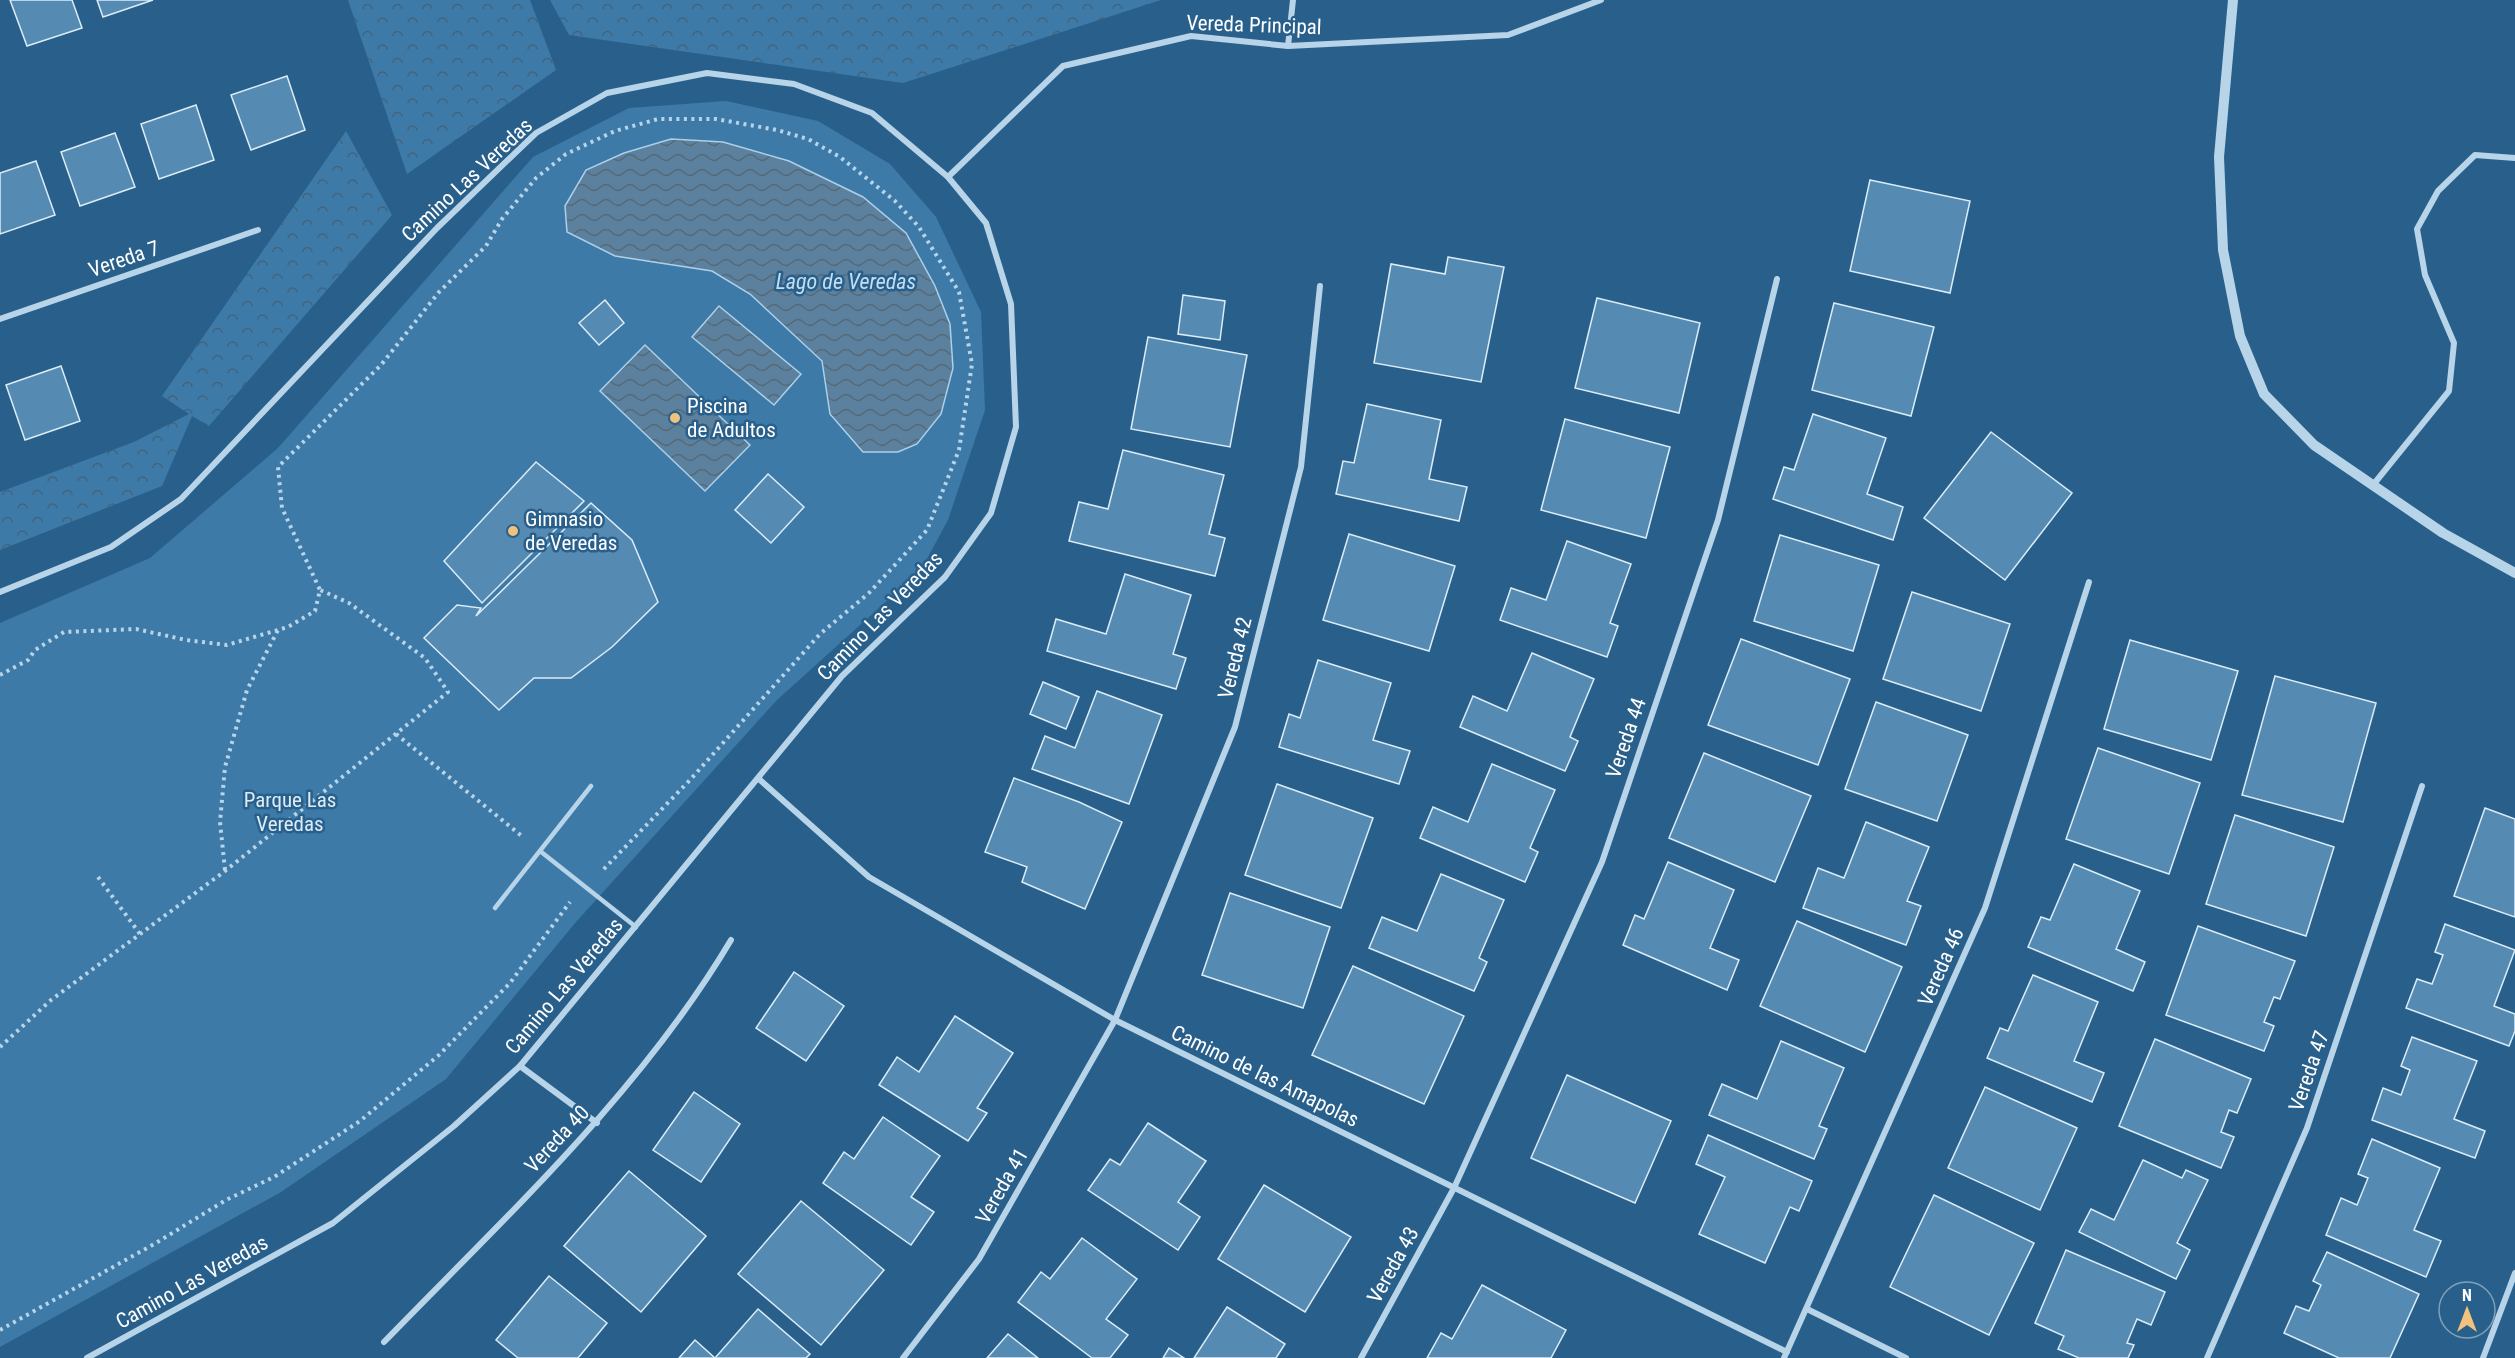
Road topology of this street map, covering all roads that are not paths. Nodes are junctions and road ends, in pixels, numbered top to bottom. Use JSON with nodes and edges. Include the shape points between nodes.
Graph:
{"nodes":[{"id":1,"x":1293,"y":0,"type":"edge"},
{"id":2,"x":1601,"y":0,"type":"edge"},
{"id":3,"x":2233,"y":0,"type":"edge"},
{"id":4,"x":1288,"y":46,"type":"junction"},
{"id":5,"x":2515,"y":158,"type":"edge"},
{"id":6,"x":948,"y":177,"type":"junction"},
{"id":7,"x":258,"y":230,"type":"dead end"},
{"id":8,"x":1777,"y":279,"type":"dead end"},
{"id":9,"x":1320,"y":286,"type":"dead end"},
{"id":10,"x":0,"y":319,"type":"edge"},
{"id":11,"x":2373,"y":485,"type":"junction"},
{"id":12,"x":2515,"y":573,"type":"edge"},
{"id":13,"x":2089,"y":582,"type":"dead end"},
{"id":14,"x":0,"y":592,"type":"edge"},
{"id":15,"x":759,"y":779,"type":"junction"},
{"id":16,"x":591,"y":786,"type":"dead end"},
{"id":17,"x":2422,"y":786,"type":"dead end"},
{"id":18,"x":540,"y":851,"type":"junction"},
{"id":19,"x":495,"y":908,"type":"dead end"},
{"id":20,"x":636,"y":927,"type":"junction"},
{"id":21,"x":731,"y":940,"type":"dead end"},
{"id":22,"x":1115,"y":1020,"type":"junction"},
{"id":23,"x":520,"y":1066,"type":"junction"},
{"id":24,"x":597,"y":1122,"type":"junction"},
{"id":25,"x":1454,"y":1188,"type":"junction"},
{"id":26,"x":2515,"y":1274,"type":"edge"},
{"id":27,"x":1807,"y":1309,"type":"junction"},
{"id":28,"x":384,"y":1342,"type":"dead end"},
{"id":29,"x":1786,"y":1355,"type":"edge"},
{"id":30,"x":87,"y":1358,"type":"edge"},
{"id":31,"x":903,"y":1358,"type":"edge"},
{"id":32,"x":1361,"y":1358,"type":"edge"},
{"id":33,"x":1906,"y":1358,"type":"edge"},
{"id":34,"x":2207,"y":1358,"type":"edge"},
{"id":35,"x":2483,"y":1358,"type":"edge"}],
"edges":[{"from":1,"to":4,"type":"street"},
{"from":2,"to":4,"type":"street","name":"Vereda Principal","via":[[1508,35]]},
{"from":3,"to":11,"type":"street","via":[[2219,157],[2223,250],[2240,336],[2264,394],[2314,445]]},
{"from":4,"to":6,"type":"street","name":"Vereda Principal","via":[[1191,36],[1062,66]]},
{"from":5,"to":11,"type":"street","via":[[2475,155],[2438,191],[2417,229],[2425,275],[2454,343],[2450,391]]},
{"from":6,"to":14,"type":"street","name":"Camino Las Veredas","via":[[872,113],[794,84],[706,73],[607,93],[536,133],[437,228],[181,500],[111,547]]},
{"from":6,"to":15,"type":"street","name":"Camino Las Veredas","via":[[986,223],[1011,304],[1016,427],[991,513],[945,577],[842,676]]},
{"from":7,"to":10,"type":"street","name":"Vereda 7"},
{"from":8,"to":25,"type":"street","name":"Vereda 44","via":[[1718,519],[1602,862]]},
{"from":9,"to":22,"type":"street","name":"Vereda 42","via":[[1301,466],[1235,727]]},
{"from":11,"to":12,"type":"street","via":[[2443,533]]},
{"from":13,"to":27,"type":"street","name":"Vereda 46","via":[[1986,908]]},
{"from":15,"to":20,"type":"street","name":"Camino Las Veredas"},
{"from":15,"to":22,"type":"street","name":"Camino de las Amapolas","via":[[869,877]]},
{"from":16,"to":18,"type":"lane"},
{"from":17,"to":34,"type":"street","name":"Vereda 47","via":[[2307,1128]]},
{"from":18,"to":19,"type":"lane"},
{"from":18,"to":20,"type":"lane"},
{"from":20,"to":23,"type":"street","name":"Camino Las Veredas"},
{"from":21,"to":24,"type":"street","name":"Vereda 40","via":[[708,980]]},
{"from":22,"to":25,"type":"street","name":"Camino de las Amapolas"},
{"from":22,"to":31,"type":"street","name":"Vereda 41","via":[[979,1259]]},
{"from":23,"to":24,"type":"street"},
{"from":23,"to":30,"type":"street","name":"Camino Las Veredas","via":[[454,1126],[333,1223]]},
{"from":24,"to":28,"type":"street","name":"Vereda 40"},
{"from":25,"to":29,"type":"street","name":"Camino de las Amapolas"},
{"from":25,"to":32,"type":"street","name":"Vereda 43"},
{"from":26,"to":35,"type":"street"},
{"from":27,"to":29,"type":"street","name":"Vereda 46"},
{"from":27,"to":33,"type":"street"}]}
